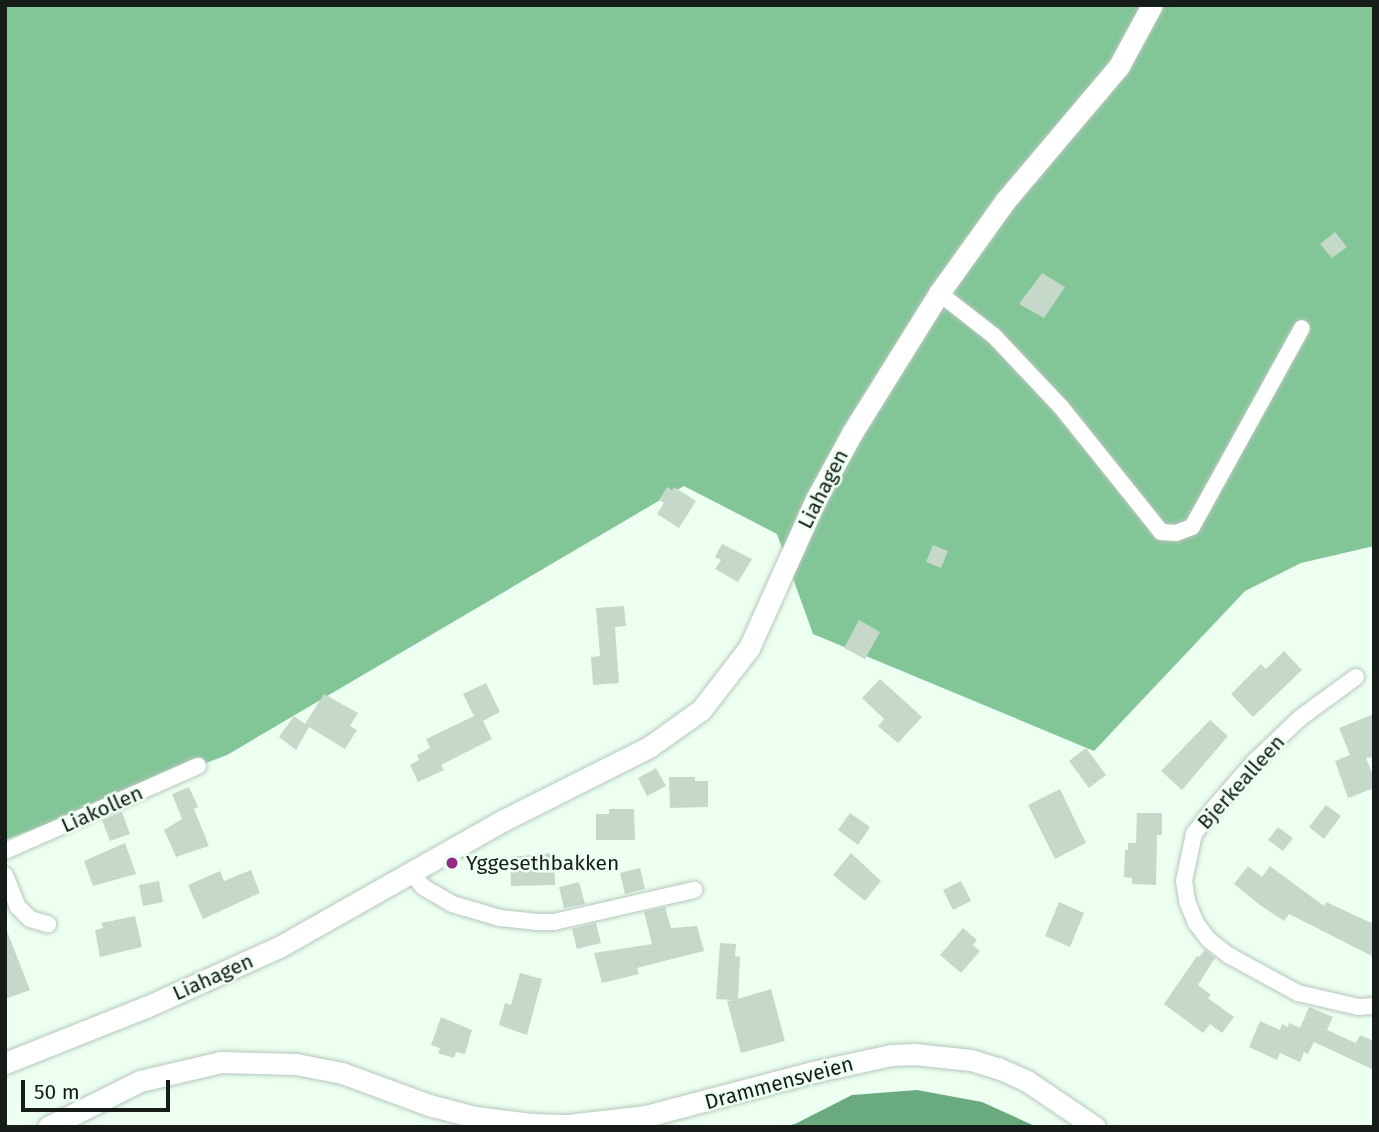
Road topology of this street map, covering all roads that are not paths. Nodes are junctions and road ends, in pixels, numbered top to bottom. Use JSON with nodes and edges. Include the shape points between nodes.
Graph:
{"nodes":[{"id":1,"x":1152,"y":5,"type":"edge"},
{"id":2,"x":939,"y":293,"type":"junction"},
{"id":3,"x":1302,"y":328,"type":"dead end"},
{"id":4,"x":1356,"y":677,"type":"dead end"},
{"id":5,"x":198,"y":766,"type":"dead end"},
{"id":6,"x":5,"y":851,"type":"edge"},
{"id":7,"x":411,"y":872,"type":"junction"},
{"id":8,"x":5,"y":875,"type":"edge"},
{"id":9,"x":694,"y":890,"type":"dead end"},
{"id":10,"x":48,"y":924,"type":"dead end"},
{"id":11,"x":1374,"y":1006,"type":"edge"},
{"id":12,"x":5,"y":1063,"type":"edge"},
{"id":13,"x":48,"y":1127,"type":"edge"},
{"id":14,"x":1095,"y":1127,"type":"edge"}],
"edges":[{"from":1,"to":2,"type":"main road","name":"Liahagen","via":[[1119,66],[1005,201]]},
{"from":2,"to":3,"type":"street","via":[[995,336],[1060,407],[1161,532],[1192,527]]},
{"from":2,"to":7,"type":"main road","name":"Liahagen","via":[[846,444],[816,499],[749,649],[717,693],[649,747]]},
{"from":4,"to":11,"type":"street","name":"Bjerkealleen","via":[[1300,718],[1214,808],[1194,834],[1184,881],[1196,923],[1228,955],[1298,993],[1333,1003]]},
{"from":5,"to":6,"type":"street","name":"Liakollen"},
{"from":7,"to":9,"type":"street","via":[[423,887],[452,904],[500,918],[536,922],[554,922]]},
{"from":7,"to":12,"type":"main road","name":"Liahagen","via":[[332,919],[230,970]]},
{"from":8,"to":10,"type":"street","via":[[18,907],[30,919]]},
{"from":13,"to":14,"type":"main road","name":"Drammensveien","via":[[140,1081],[221,1062],[296,1064],[342,1073],[475,1117],[568,1125],[646,1116],[826,1069],[914,1054],[998,1068],[1027,1081]]}]}
